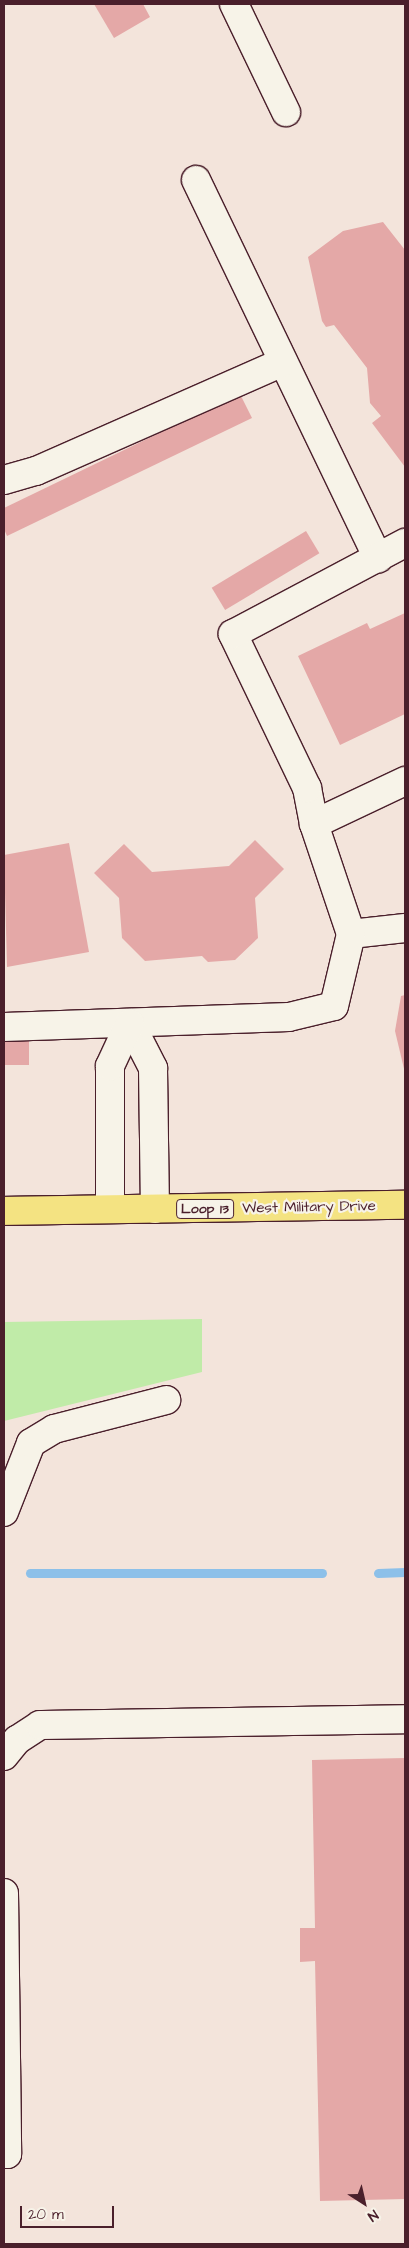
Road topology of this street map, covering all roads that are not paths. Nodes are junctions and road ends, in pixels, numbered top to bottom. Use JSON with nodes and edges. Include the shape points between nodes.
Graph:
{"nodes":[{"id":1,"x":234,"y":4,"type":"edge"},
{"id":2,"x":286,"y":112,"type":"dead end"},
{"id":3,"x":196,"y":180,"type":"dead end"},
{"id":4,"x":283,"y":362,"type":"junction"},
{"id":5,"x":4,"y":480,"type":"edge"},
{"id":6,"x":405,"y":543,"type":"edge"},
{"id":7,"x":378,"y":558,"type":"junction"},
{"id":8,"x":405,"y":781,"type":"edge"},
{"id":9,"x":314,"y":824,"type":"junction"},
{"id":10,"x":405,"y":928,"type":"edge"},
{"id":11,"x":351,"y":934,"type":"junction"},
{"id":12,"x":130,"y":1023,"type":"junction"},
{"id":13,"x":4,"y":1027,"type":"edge"},
{"id":14,"x":405,"y":1205,"type":"edge"},
{"id":15,"x":110,"y":1209,"type":"junction"},
{"id":16,"x":155,"y":1210,"type":"junction"},
{"id":17,"x":4,"y":1211,"type":"edge"},
{"id":18,"x":166,"y":1400,"type":"dead end"},
{"id":19,"x":4,"y":1512,"type":"edge"},
{"id":20,"x":405,"y":1719,"type":"edge"},
{"id":21,"x":4,"y":1756,"type":"edge"},
{"id":22,"x":4,"y":1893,"type":"edge"},
{"id":23,"x":4,"y":2154,"type":"edge"}],
"edges":[{"from":1,"to":2,"type":"street"},
{"from":3,"to":4,"type":"street"},
{"from":4,"to":5,"type":"street","via":[[36,471]]},
{"from":4,"to":7,"type":"street"},
{"from":6,"to":7,"type":"street"},
{"from":7,"to":9,"type":"street","via":[[233,634],[306,788]]},
{"from":8,"to":9,"type":"street"},
{"from":9,"to":11,"type":"street"},
{"from":10,"to":11,"type":"street"},
{"from":11,"to":12,"type":"street","via":[[334,1006],[288,1017]]},
{"from":12,"to":13,"type":"street"},
{"from":12,"to":15,"type":"street","via":[[110,1066]]},
{"from":12,"to":16,"type":"street","via":[[153,1068]]},
{"from":14,"to":16,"type":"main road","name":"West Military Drive","number":"Loop 13"},
{"from":15,"to":16,"type":"main road","name":"West Military Drive","number":"Loop 13"},
{"from":15,"to":17,"type":"main road","name":"West Military Drive","number":"Loop 13"},
{"from":18,"to":19,"type":"street","via":[[54,1429],[31,1443]]},
{"from":20,"to":21,"type":"street","via":[[40,1725],[17,1740]]},
{"from":22,"to":23,"type":"street","via":[[8,2154]]}]}
